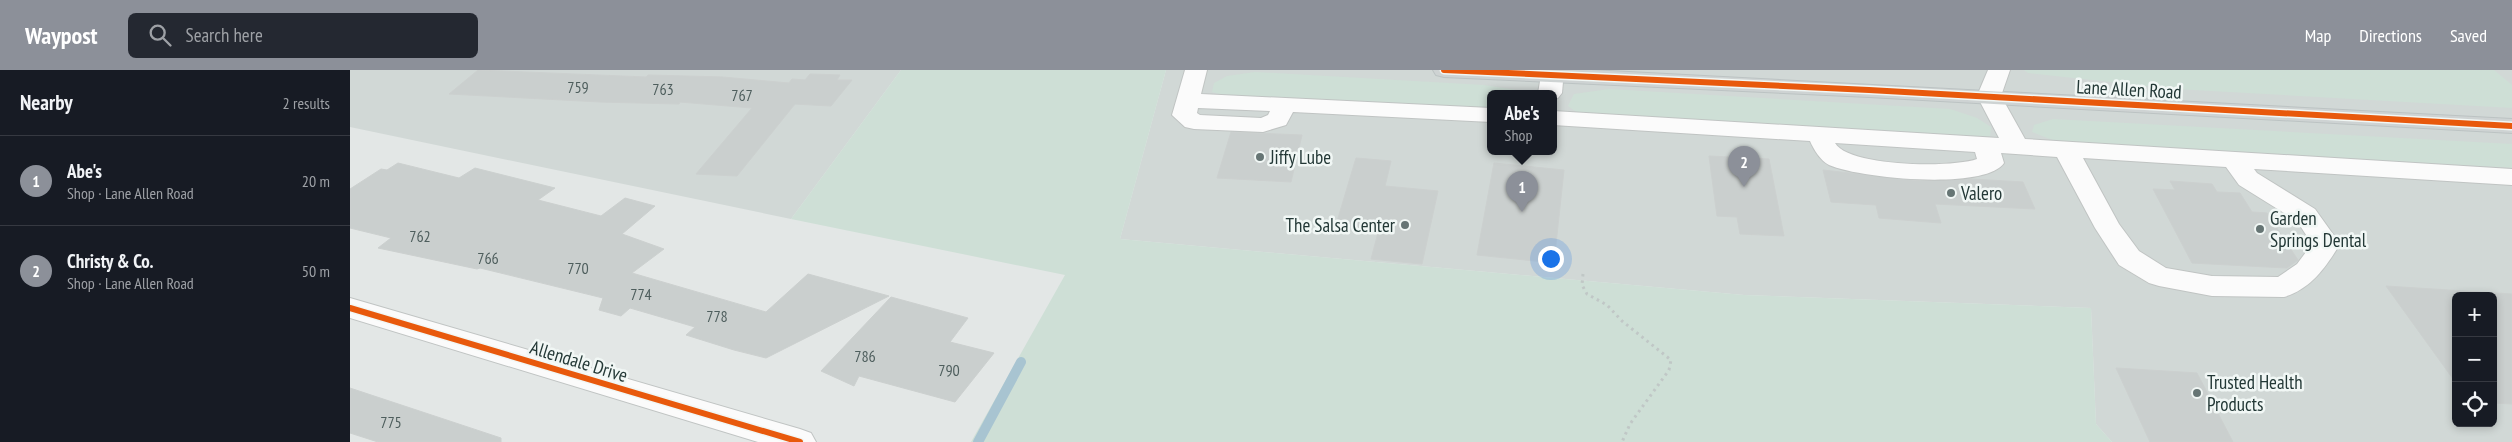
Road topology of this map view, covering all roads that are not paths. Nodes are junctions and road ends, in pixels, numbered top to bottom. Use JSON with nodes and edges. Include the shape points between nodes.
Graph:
{"nodes":[{"id":1,"x":1196,"y":70,"type":"edge"},
{"id":2,"x":1444,"y":70,"type":"edge"},
{"id":3,"x":1999,"y":70,"type":"edge"},
{"id":4,"x":1552,"y":79,"type":"edge"},
{"id":5,"x":1989,"y":96,"type":"junction"},
{"id":6,"x":1487,"y":115,"type":"edge"},
{"id":7,"x":1557,"y":118,"type":"edge"},
{"id":8,"x":2512,"y":126,"type":"edge"},
{"id":9,"x":2016,"y":146,"type":"junction"},
{"id":10,"x":2066,"y":150,"type":"junction"},
{"id":11,"x":2234,"y":160,"type":"junction"},
{"id":12,"x":2512,"y":177,"type":"edge"},
{"id":13,"x":350,"y":308,"type":"edge"},
{"id":14,"x":800,"y":442,"type":"edge"}],
"edges":[{"from":1,"to":6,"type":"street","via":[[1184,115],[1194,122],[1263,125],[1277,120],[1284,105]]},
{"from":2,"to":4,"type":"main road","name":"Lane Allen Road"},
{"from":3,"to":5,"type":"street"},
{"from":4,"to":5,"type":"main road","name":"Lane Allen Road"},
{"from":5,"to":8,"type":"main road","name":"Lane Allen Road"},
{"from":5,"to":9,"type":"street"},
{"from":7,"to":9,"type":"street","via":[[1820,135],[1826,150],[1839,159],[1909,170],[1948,172],[1985,167],[1991,163],[1986,145]]},
{"from":9,"to":10,"type":"street"},
{"from":10,"to":11,"type":"street"},
{"from":10,"to":11,"type":"street","via":[[2108,228],[2129,258],[2159,276],[2212,286],[2284,287],[2307,272],[2326,244],[2306,215],[2248,180]]},
{"from":11,"to":12,"type":"street"},
{"from":13,"to":14,"type":"street","name":"Allendale Drive"}]}
